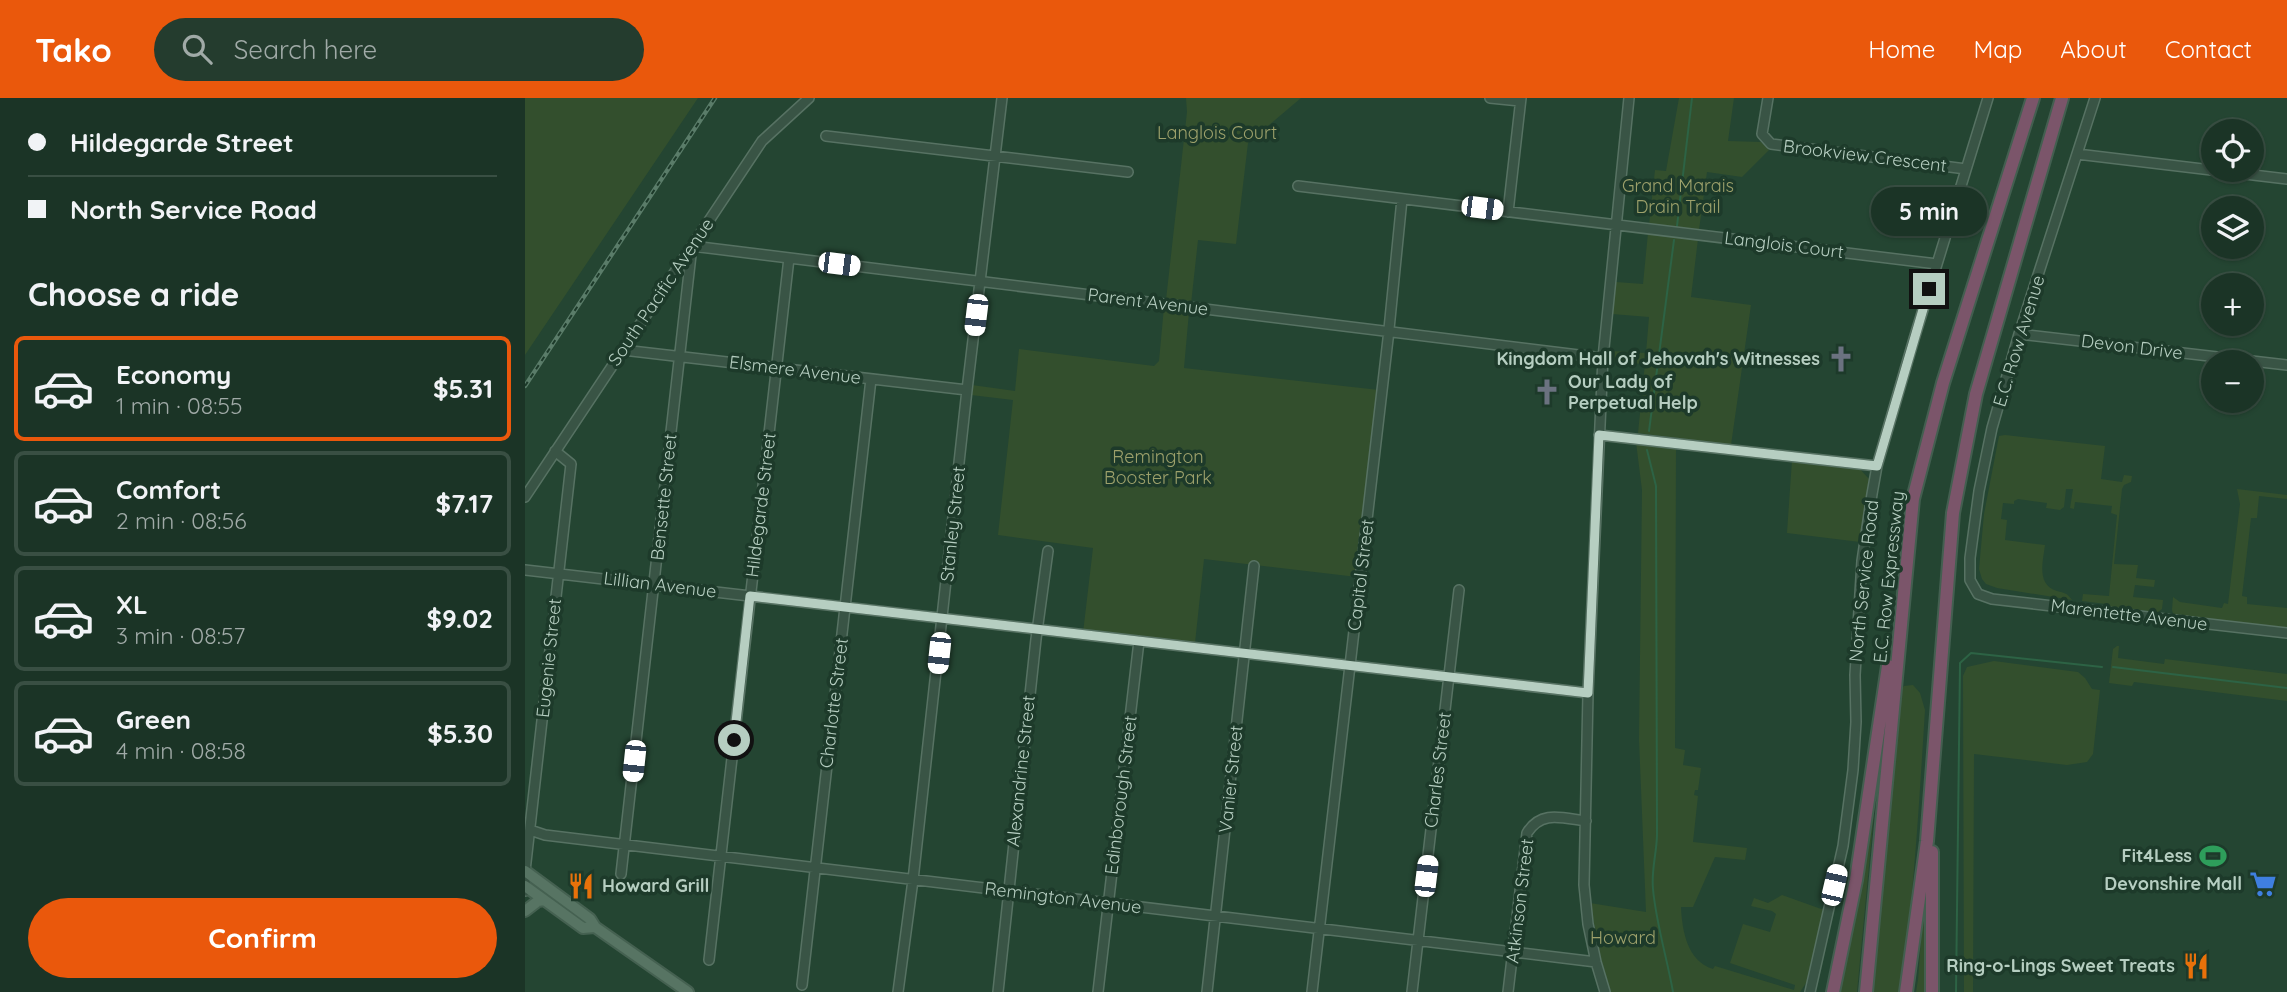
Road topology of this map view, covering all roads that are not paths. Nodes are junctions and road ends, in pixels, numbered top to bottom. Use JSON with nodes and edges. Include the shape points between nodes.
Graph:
{"nodes":[{"id":1,"x":809,"y":98,"type":"edge"},
{"id":2,"x":1002,"y":98,"type":"edge"},
{"id":3,"x":1490,"y":98,"type":"edge"},
{"id":4,"x":1629,"y":98,"type":"edge"},
{"id":5,"x":1768,"y":98,"type":"edge"},
{"id":6,"x":1988,"y":98,"type":"edge"},
{"id":7,"x":2033,"y":98,"type":"edge"},
{"id":8,"x":2062,"y":98,"type":"edge"},
{"id":9,"x":2095,"y":98,"type":"edge"},
{"id":10,"x":1521,"y":100,"type":"edge"},
{"id":11,"x":826,"y":136,"type":"dead end"},
{"id":12,"x":2077,"y":154,"type":"junction"},
{"id":13,"x":995,"y":156,"type":"junction"},
{"id":14,"x":1966,"y":169,"type":"junction"},
{"id":15,"x":1128,"y":172,"type":"dead end"},
{"id":16,"x":2287,"y":179,"type":"edge"},
{"id":17,"x":1298,"y":186,"type":"dead end"},
{"id":18,"x":1402,"y":199,"type":"junction"},
{"id":19,"x":1509,"y":212,"type":"junction"},
{"id":20,"x":1617,"y":225,"type":"junction"},
{"id":21,"x":692,"y":246,"type":"junction"},
{"id":22,"x":789,"y":258,"type":"junction"},
{"id":23,"x":1937,"y":264,"type":"junction"},
{"id":24,"x":979,"y":282,"type":"junction"},
{"id":25,"x":1388,"y":332,"type":"junction"},
{"id":26,"x":2019,"y":334,"type":"junction"},
{"id":27,"x":623,"y":350,"type":"junction"},
{"id":28,"x":680,"y":356,"type":"junction"},
{"id":29,"x":1603,"y":358,"type":"junction"},
{"id":30,"x":2287,"y":365,"type":"edge"},
{"id":31,"x":776,"y":368,"type":"junction"},
{"id":32,"x":871,"y":379,"type":"junction"},
{"id":33,"x":967,"y":390,"type":"junction"},
{"id":34,"x":1599,"y":435,"type":"junction"},
{"id":35,"x":555,"y":451,"type":"junction"},
{"id":36,"x":1877,"y":466,"type":"junction"},
{"id":37,"x":525,"y":497,"type":"edge"},
{"id":38,"x":1913,"y":499,"type":"junction"},
{"id":39,"x":1048,"y":551,"type":"dead end"},
{"id":40,"x":1254,"y":566,"type":"dead end"},
{"id":41,"x":525,"y":570,"type":"edge"},
{"id":42,"x":558,"y":574,"type":"junction"},
{"id":43,"x":654,"y":585,"type":"junction"},
{"id":44,"x":1973,"y":589,"type":"joint"},
{"id":45,"x":1459,"y":590,"type":"dead end"},
{"id":46,"x":750,"y":596,"type":"junction"},
{"id":47,"x":845,"y":607,"type":"junction"},
{"id":48,"x":943,"y":618,"type":"junction"},
{"id":49,"x":1037,"y":629,"type":"junction"},
{"id":50,"x":2287,"y":633,"type":"edge"},
{"id":51,"x":1139,"y":641,"type":"junction"},
{"id":52,"x":1244,"y":653,"type":"junction"},
{"id":53,"x":1350,"y":665,"type":"junction"},
{"id":54,"x":1449,"y":677,"type":"junction"},
{"id":55,"x":1588,"y":693,"type":"junction"},
{"id":56,"x":1934,"y":752,"type":"junction"},
{"id":57,"x":1585,"y":821,"type":"junction"},
{"id":58,"x":530,"y":830,"type":"junction"},
{"id":59,"x":624,"y":845,"type":"junction"},
{"id":60,"x":720,"y":856,"type":"junction"},
{"id":61,"x":815,"y":868,"type":"junction"},
{"id":62,"x":525,"y":871,"type":"edge"},
{"id":63,"x":621,"y":874,"type":"dead end"},
{"id":64,"x":913,"y":880,"type":"junction"},
{"id":65,"x":525,"y":888,"type":"edge"},
{"id":66,"x":1008,"y":891,"type":"junction"},
{"id":67,"x":544,"y":900,"type":"junction"},
{"id":68,"x":1109,"y":903,"type":"junction"},
{"id":69,"x":525,"y":911,"type":"edge"},
{"id":70,"x":1216,"y":916,"type":"junction"},
{"id":71,"x":595,"y":928,"type":"junction"},
{"id":72,"x":1319,"y":928,"type":"junction"},
{"id":73,"x":1419,"y":940,"type":"junction"},
{"id":74,"x":1513,"y":952,"type":"junction"},
{"id":75,"x":709,"y":960,"type":"dead end"},
{"id":76,"x":1596,"y":962,"type":"junction"},
{"id":77,"x":802,"y":985,"type":"dead end"},
{"id":78,"x":688,"y":992,"type":"edge"},
{"id":79,"x":898,"y":992,"type":"edge"},
{"id":80,"x":998,"y":992,"type":"edge"},
{"id":81,"x":1098,"y":992,"type":"edge"},
{"id":82,"x":1207,"y":992,"type":"edge"},
{"id":83,"x":1312,"y":992,"type":"edge"},
{"id":84,"x":1412,"y":992,"type":"edge"},
{"id":85,"x":1508,"y":992,"type":"edge"},
{"id":86,"x":1605,"y":992,"type":"edge"},
{"id":87,"x":1810,"y":992,"type":"edge"},
{"id":88,"x":1833,"y":992,"type":"edge"},
{"id":89,"x":1866,"y":992,"type":"edge"},
{"id":90,"x":1906,"y":992,"type":"edge"},
{"id":91,"x":1932,"y":992,"type":"edge"}],
"edges":[{"from":1,"to":21,"type":"street","name":"South Pacific Avenue","via":[[762,141]]},
{"from":2,"to":13,"type":"street","name":"Stanley Street"},
{"from":3,"to":10,"type":"street"},
{"from":4,"to":20,"type":"street"},
{"from":5,"to":14,"type":"street","name":"Brookview Crescent","via":[[1762,134],[1771,144]]},
{"from":6,"to":14,"type":"street","name":"North Service Road"},
{"from":7,"to":38,"type":"highway","name":"E.C. Row Expressway","via":[[1943,383]]},
{"from":8,"to":56,"type":"highway","via":[[1973,407],[1953,513]]},
{"from":9,"to":12,"type":"street","name":"E.C. Row Avenue"},
{"from":10,"to":19,"type":"street"},
{"from":11,"to":13,"type":"street"},
{"from":12,"to":16,"type":"street"},
{"from":12,"to":26,"type":"street","name":"E.C. Row Avenue"},
{"from":13,"to":15,"type":"street"},
{"from":13,"to":24,"type":"street","name":"Stanley Street"},
{"from":14,"to":23,"type":"street","name":"North Service Road"},
{"from":17,"to":18,"type":"street","name":"Langlois Court"},
{"from":18,"to":19,"type":"street","name":"Langlois Court"},
{"from":18,"to":25,"type":"street","name":"Capitol Street"},
{"from":19,"to":20,"type":"street","name":"Langlois Court"},
{"from":20,"to":23,"type":"street","name":"Langlois Court"},
{"from":20,"to":29,"type":"street"},
{"from":21,"to":22,"type":"street","name":"Parent Avenue"},
{"from":21,"to":27,"type":"street","name":"South Pacific Avenue"},
{"from":21,"to":28,"type":"street","name":"Bensette Street"},
{"from":22,"to":24,"type":"street","name":"Parent Avenue"},
{"from":22,"to":31,"type":"street","name":"Hildegarde Street"},
{"from":23,"to":36,"type":"street","name":"North Service Road"},
{"from":24,"to":25,"type":"street","name":"Parent Avenue"},
{"from":24,"to":33,"type":"street","name":"Stanley Street"},
{"from":25,"to":29,"type":"street","name":"Parent Avenue"},
{"from":25,"to":53,"type":"street","name":"Capitol Street"},
{"from":26,"to":30,"type":"street","name":"Devon Drive"},
{"from":26,"to":44,"type":"street","name":"E.C. Row Avenue","via":[[1979,491],[1970,558]]},
{"from":27,"to":28,"type":"street","name":"Elsmere Avenue"},
{"from":27,"to":35,"type":"street","name":"South Pacific Avenue"},
{"from":28,"to":31,"type":"street","name":"Elsmere Avenue"},
{"from":28,"to":43,"type":"street","name":"Bensette Street"},
{"from":29,"to":34,"type":"street"},
{"from":31,"to":32,"type":"street","name":"Elsmere Avenue"},
{"from":31,"to":46,"type":"street","name":"Hildegarde Street"},
{"from":32,"to":33,"type":"street","name":"Elsmere Avenue"},
{"from":32,"to":47,"type":"street","name":"Charlotte Street"},
{"from":33,"to":48,"type":"street","name":"Stanley Street"},
{"from":34,"to":36,"type":"street"},
{"from":34,"to":55,"type":"street"},
{"from":35,"to":37,"type":"street","name":"South Pacific Avenue"},
{"from":35,"to":42,"type":"street","name":"Eugenie Street","via":[[571,464]]},
{"from":36,"to":87,"type":"street","name":"North Service Road","via":[[1862,561],[1847,820]]},
{"from":38,"to":88,"type":"highway","via":[[1856,880]]},
{"from":38,"to":89,"type":"highway","name":"E.C. Row Expressway"},
{"from":39,"to":49,"type":"street","name":"Alexandrine Street"},
{"from":40,"to":52,"type":"street","name":"Vanier Street"},
{"from":41,"to":42,"type":"street","name":"Lillian Avenue"},
{"from":42,"to":43,"type":"street","name":"Lillian Avenue"},
{"from":42,"to":58,"type":"street","name":"Eugenie Street"},
{"from":43,"to":46,"type":"street","name":"Lillian Avenue"},
{"from":43,"to":59,"type":"street","name":"Bensette Street"},
{"from":44,"to":50,"type":"street","name":"Marentette Avenue","via":[[1992,599]]},
{"from":45,"to":54,"type":"street","name":"Charles Street"},
{"from":46,"to":47,"type":"street","name":"Lillian Avenue"},
{"from":46,"to":60,"type":"street","name":"Hildegarde Street"},
{"from":47,"to":48,"type":"street","name":"Lillian Avenue"},
{"from":47,"to":61,"type":"street","name":"Charlotte Street"},
{"from":48,"to":49,"type":"street","name":"Lillian Avenue"},
{"from":48,"to":64,"type":"street","name":"Stanley Street"},
{"from":49,"to":51,"type":"street","name":"Lillian Avenue"},
{"from":49,"to":66,"type":"street","name":"Alexandrine Street"},
{"from":51,"to":52,"type":"street","name":"Lillian Avenue"},
{"from":51,"to":68,"type":"street","name":"Edinborough Street"},
{"from":52,"to":53,"type":"street","name":"Lillian Avenue"},
{"from":52,"to":70,"type":"street","name":"Vanier Street"},
{"from":53,"to":54,"type":"street","name":"Lillian Avenue"},
{"from":53,"to":72,"type":"street","name":"Capitol Street"},
{"from":54,"to":55,"type":"street","name":"Lillian Avenue"},
{"from":54,"to":73,"type":"street","name":"Charles Street"},
{"from":55,"to":57,"type":"street"},
{"from":56,"to":90,"type":"highway"},
{"from":56,"to":91,"type":"highway"},
{"from":57,"to":74,"type":"street","name":"Atkinson Street","via":[[1551,817],[1534,822],[1527,833]]},
{"from":57,"to":76,"type":"street","via":[[1584,885]]},
{"from":58,"to":59,"type":"street","name":"Remington Avenue"},
{"from":58,"to":62,"type":"street","name":"Eugenie Street"},
{"from":59,"to":60,"type":"street","name":"Remington Avenue"},
{"from":59,"to":63,"type":"street","name":"Bensette Street"},
{"from":60,"to":61,"type":"street","name":"Remington Avenue"},
{"from":60,"to":75,"type":"street","name":"Hildegarde Street"},
{"from":61,"to":64,"type":"street","name":"Remington Avenue"},
{"from":61,"to":77,"type":"street","name":"Charlotte Street"},
{"from":62,"to":65,"type":"street","name":"Eugenie Street"},
{"from":62,"to":71,"type":"main road","via":[[590,919]]},
{"from":64,"to":66,"type":"street","name":"Remington Avenue"},
{"from":64,"to":79,"type":"street","name":"Stanley Street"},
{"from":65,"to":67,"type":"main road"},
{"from":66,"to":68,"type":"street","name":"Remington Avenue"},
{"from":66,"to":80,"type":"street","name":"Alexandrine Street"},
{"from":67,"to":69,"type":"main road"},
{"from":67,"to":71,"type":"main road","via":[[583,928]]},
{"from":68,"to":70,"type":"street","name":"Remington Avenue"},
{"from":68,"to":81,"type":"street","name":"Edinborough Street"},
{"from":70,"to":72,"type":"street","name":"Remington Avenue"},
{"from":70,"to":82,"type":"street","name":"Vanier Street"},
{"from":71,"to":78,"type":"main road"},
{"from":72,"to":73,"type":"street","name":"Remington Avenue"},
{"from":72,"to":83,"type":"street","name":"Capitol Street"},
{"from":73,"to":74,"type":"street","name":"Remington Avenue"},
{"from":73,"to":84,"type":"street","name":"Charles Street"},
{"from":74,"to":76,"type":"street","name":"Remington Avenue"},
{"from":74,"to":85,"type":"street","name":"Atkinson Street"},
{"from":76,"to":86,"type":"street"}]}
